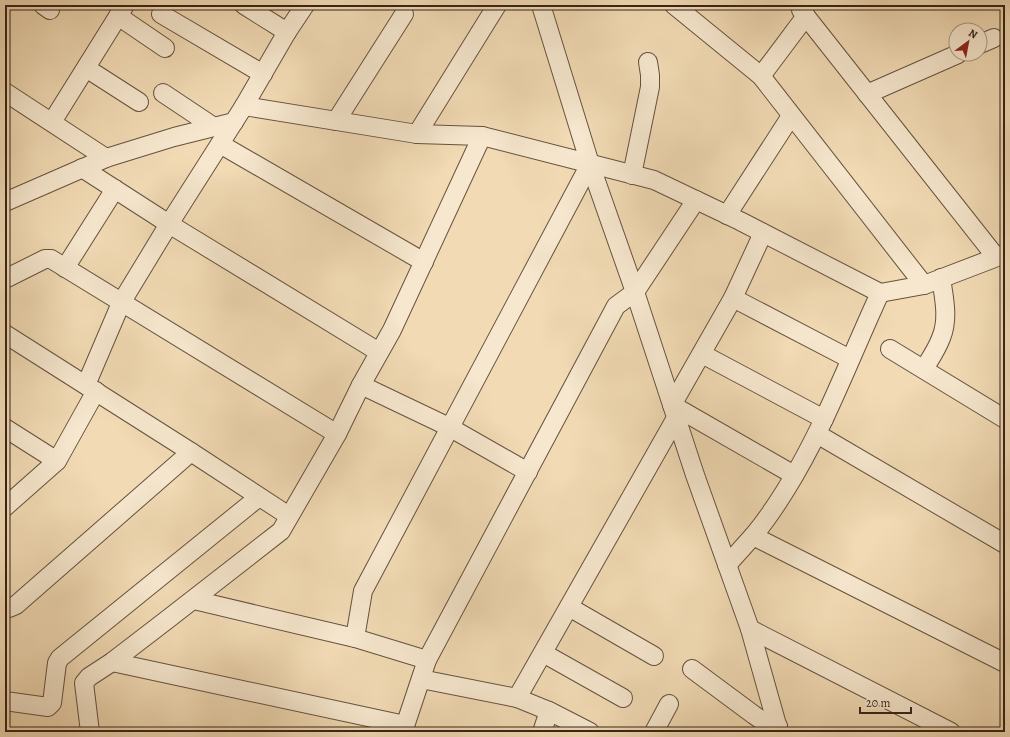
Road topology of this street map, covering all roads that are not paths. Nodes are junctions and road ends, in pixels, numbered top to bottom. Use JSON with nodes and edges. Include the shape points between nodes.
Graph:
{"nodes":[{"id":1,"x":244,"y":5,"type":"edge"},
{"id":2,"x":305,"y":5,"type":"edge"},
{"id":3,"x":497,"y":5,"type":"edge"},
{"id":4,"x":541,"y":5,"type":"edge"},
{"id":5,"x":674,"y":5,"type":"edge"},
{"id":6,"x":805,"y":9,"type":"edge"},
{"id":7,"x":122,"y":11,"type":"edge"},
{"id":8,"x":161,"y":14,"type":"dead end"},
{"id":9,"x":404,"y":14,"type":"dead end"},
{"id":10,"x":288,"y":32,"type":"junction"},
{"id":11,"x":165,"y":48,"type":"dead end"},
{"id":12,"x":948,"y":58,"type":"edge"},
{"id":13,"x":648,"y":62,"type":"dead end"},
{"id":14,"x":86,"y":68,"type":"junction"},
{"id":15,"x":263,"y":74,"type":"junction"},
{"id":16,"x":761,"y":76,"type":"junction"},
{"id":17,"x":5,"y":92,"type":"edge"},
{"id":18,"x":163,"y":93,"type":"dead end"},
{"id":19,"x":867,"y":94,"type":"junction"},
{"id":20,"x":139,"y":102,"type":"dead end"},
{"id":21,"x":244,"y":106,"type":"junction"},
{"id":22,"x":791,"y":116,"type":"junction"},
{"id":23,"x":336,"y":121,"type":"junction"},
{"id":24,"x":52,"y":122,"type":"junction"},
{"id":25,"x":234,"y":122,"type":"junction"},
{"id":26,"x":214,"y":127,"type":"junction"},
{"id":27,"x":417,"y":134,"type":"junction"},
{"id":28,"x":482,"y":136,"type":"junction"},
{"id":29,"x":220,"y":144,"type":"junction"},
{"id":30,"x":106,"y":158,"type":"junction"},
{"id":31,"x":590,"y":164,"type":"junction"},
{"id":32,"x":82,"y":168,"type":"junction"},
{"id":33,"x":632,"y":175,"type":"junction"},
{"id":34,"x":115,"y":189,"type":"junction"},
{"id":35,"x":7,"y":199,"type":"edge"},
{"id":36,"x":696,"y":200,"type":"junction"},
{"id":37,"x":727,"y":215,"type":"junction"},
{"id":38,"x":169,"y":224,"type":"junction"},
{"id":39,"x":763,"y":233,"type":"junction"},
{"id":40,"x":1001,"y":256,"type":"edge"},
{"id":41,"x":424,"y":262,"type":"junction"},
{"id":42,"x":65,"y":268,"type":"junction"},
{"id":43,"x":941,"y":278,"type":"junction"},
{"id":44,"x":5,"y":279,"type":"edge"},
{"id":45,"x":924,"y":285,"type":"junction"},
{"id":46,"x":635,"y":292,"type":"junction"},
{"id":47,"x":880,"y":294,"type":"junction"},
{"id":48,"x":733,"y":298,"type":"junction"},
{"id":49,"x":121,"y":303,"type":"junction"},
{"id":50,"x":5,"y":334,"type":"edge"},
{"id":51,"x":890,"y":349,"type":"dead end"},
{"id":52,"x":379,"y":352,"type":"junction"},
{"id":53,"x":702,"y":354,"type":"junction"},
{"id":54,"x":850,"y":359,"type":"junction"},
{"id":55,"x":924,"y":369,"type":"junction"},
{"id":56,"x":361,"y":385,"type":"junction"},
{"id":57,"x":91,"y":388,"type":"junction"},
{"id":58,"x":674,"y":412,"type":"junction"},
{"id":59,"x":1005,"y":419,"type":"edge"},
{"id":60,"x":821,"y":426,"type":"junction"},
{"id":61,"x":449,"y":427,"type":"junction"},
{"id":62,"x":5,"y":428,"type":"edge"},
{"id":63,"x":337,"y":434,"type":"junction"},
{"id":64,"x":191,"y":452,"type":"junction"},
{"id":65,"x":57,"y":461,"type":"junction"},
{"id":66,"x":528,"y":472,"type":"junction"},
{"id":67,"x":794,"y":475,"type":"junction"},
{"id":68,"x":259,"y":497,"type":"junction"},
{"id":69,"x":5,"y":507,"type":"edge"},
{"id":70,"x":289,"y":516,"type":"junction"},
{"id":71,"x":753,"y":536,"type":"junction"},
{"id":72,"x":1005,"y":544,"type":"edge"},
{"id":73,"x":727,"y":565,"type":"junction"},
{"id":74,"x":194,"y":600,"type":"junction"},
{"id":75,"x":5,"y":607,"type":"edge"},
{"id":76,"x":568,"y":607,"type":"junction"},
{"id":77,"x":750,"y":629,"type":"junction"},
{"id":78,"x":355,"y":638,"type":"junction"},
{"id":79,"x":543,"y":653,"type":"junction"},
{"id":80,"x":654,"y":656,"type":"dead end"},
{"id":81,"x":427,"y":660,"type":"junction"},
{"id":82,"x":112,"y":662,"type":"junction"},
{"id":83,"x":1005,"y":663,"type":"edge"},
{"id":84,"x":692,"y":669,"type":"dead end"},
{"id":85,"x":421,"y":679,"type":"junction"},
{"id":86,"x":517,"y":698,"type":"junction"},
{"id":87,"x":623,"y":698,"type":"dead end"},
{"id":88,"x":5,"y":701,"type":"edge"},
{"id":89,"x":669,"y":704,"type":"dead end"},
{"id":90,"x":549,"y":711,"type":"junction"},
{"id":91,"x":404,"y":728,"type":"edge"},
{"id":92,"x":779,"y":729,"type":"edge"},
{"id":93,"x":90,"y":732,"type":"edge"},
{"id":94,"x":542,"y":732,"type":"edge"},
{"id":95,"x":590,"y":732,"type":"edge"},
{"id":96,"x":654,"y":732,"type":"edge"},
{"id":97,"x":951,"y":732,"type":"edge"}],
"edges":[{"from":1,"to":10,"type":"street"},
{"from":2,"to":10,"type":"street"},
{"from":3,"to":27,"type":"street"},
{"from":4,"to":31,"type":"street"},
{"from":5,"to":16,"type":"street"},
{"from":6,"to":16,"type":"street"},
{"from":6,"to":19,"type":"street"},
{"from":7,"to":11,"type":"street"},
{"from":7,"to":14,"type":"street"},
{"from":8,"to":15,"type":"street"},
{"from":9,"to":23,"type":"street"},
{"from":10,"to":15,"type":"street"},
{"from":12,"to":19,"type":"street"},
{"from":13,"to":33,"type":"street","via":[[650,87]]},
{"from":14,"to":20,"type":"street"},
{"from":14,"to":24,"type":"street"},
{"from":15,"to":21,"type":"street"},
{"from":16,"to":22,"type":"street"},
{"from":17,"to":24,"type":"street"},
{"from":18,"to":26,"type":"street"},
{"from":19,"to":40,"type":"street"},
{"from":21,"to":23,"type":"street"},
{"from":21,"to":25,"type":"street"},
{"from":22,"to":37,"type":"street"},
{"from":22,"to":45,"type":"street"},
{"from":23,"to":27,"type":"street"},
{"from":24,"to":30,"type":"street"},
{"from":25,"to":26,"type":"street"},
{"from":25,"to":29,"type":"street"},
{"from":26,"to":30,"type":"street"},
{"from":27,"to":28,"type":"street"},
{"from":28,"to":31,"type":"street"},
{"from":28,"to":41,"type":"street"},
{"from":29,"to":38,"type":"street"},
{"from":29,"to":41,"type":"street"},
{"from":30,"to":32,"type":"street"},
{"from":31,"to":33,"type":"street"},
{"from":31,"to":46,"type":"street"},
{"from":31,"to":61,"type":"street"},
{"from":32,"to":34,"type":"street"},
{"from":32,"to":35,"type":"street"},
{"from":33,"to":36,"type":"street","via":[[654,180]]},
{"from":34,"to":38,"type":"street"},
{"from":34,"to":42,"type":"street"},
{"from":36,"to":37,"type":"street"},
{"from":36,"to":46,"type":"street"},
{"from":37,"to":39,"type":"street"},
{"from":38,"to":49,"type":"street"},
{"from":38,"to":52,"type":"street"},
{"from":39,"to":47,"type":"street"},
{"from":39,"to":48,"type":"street"},
{"from":40,"to":43,"type":"street"},
{"from":41,"to":52,"type":"street"},
{"from":42,"to":44,"type":"street","via":[[45,259]]},
{"from":42,"to":49,"type":"street"},
{"from":43,"to":45,"type":"street"},
{"from":43,"to":55,"type":"street","via":[[946,306],[944,328]]},
{"from":45,"to":47,"type":"street"},
{"from":46,"to":58,"type":"street"},
{"from":46,"to":66,"type":"street","via":[[616,306]]},
{"from":47,"to":54,"type":"street"},
{"from":48,"to":53,"type":"street"},
{"from":48,"to":54,"type":"street"},
{"from":49,"to":57,"type":"street"},
{"from":49,"to":63,"type":"street"},
{"from":50,"to":57,"type":"street"},
{"from":51,"to":55,"type":"street"},
{"from":52,"to":56,"type":"street"},
{"from":53,"to":58,"type":"street"},
{"from":53,"to":60,"type":"street"},
{"from":54,"to":60,"type":"street"},
{"from":55,"to":59,"type":"street"},
{"from":56,"to":61,"type":"street"},
{"from":56,"to":63,"type":"street"},
{"from":57,"to":64,"type":"street"},
{"from":57,"to":65,"type":"street"},
{"from":58,"to":67,"type":"street"},
{"from":58,"to":73,"type":"street"},
{"from":58,"to":76,"type":"street"},
{"from":60,"to":67,"type":"street"},
{"from":60,"to":72,"type":"street"},
{"from":61,"to":66,"type":"street"},
{"from":61,"to":78,"type":"street","via":[[363,591]]},
{"from":62,"to":65,"type":"street"},
{"from":63,"to":70,"type":"street"},
{"from":64,"to":68,"type":"street"},
{"from":64,"to":75,"type":"street","via":[[16,605]]},
{"from":65,"to":69,"type":"street"},
{"from":66,"to":81,"type":"street"},
{"from":67,"to":71,"type":"street","via":[[765,522]]},
{"from":68,"to":70,"type":"street"},
{"from":68,"to":88,"type":"street","via":[[60,658],[57,663],[52,704],[48,707]]},
{"from":70,"to":74,"type":"street","via":[[280,531]]},
{"from":71,"to":73,"type":"street"},
{"from":71,"to":83,"type":"street"},
{"from":73,"to":77,"type":"street"},
{"from":74,"to":78,"type":"street"},
{"from":74,"to":82,"type":"street"},
{"from":76,"to":79,"type":"street"},
{"from":76,"to":80,"type":"street"},
{"from":77,"to":92,"type":"street"},
{"from":77,"to":97,"type":"street"},
{"from":78,"to":81,"type":"street"},
{"from":79,"to":86,"type":"street"},
{"from":79,"to":87,"type":"street"},
{"from":81,"to":85,"type":"street"},
{"from":82,"to":91,"type":"street"},
{"from":82,"to":93,"type":"street","via":[[84,683]]},
{"from":84,"to":92,"type":"street","via":[[764,722]]},
{"from":85,"to":86,"type":"street"},
{"from":85,"to":91,"type":"street"},
{"from":86,"to":90,"type":"street"},
{"from":89,"to":96,"type":"street"},
{"from":90,"to":94,"type":"street"},
{"from":90,"to":95,"type":"street"}]}
